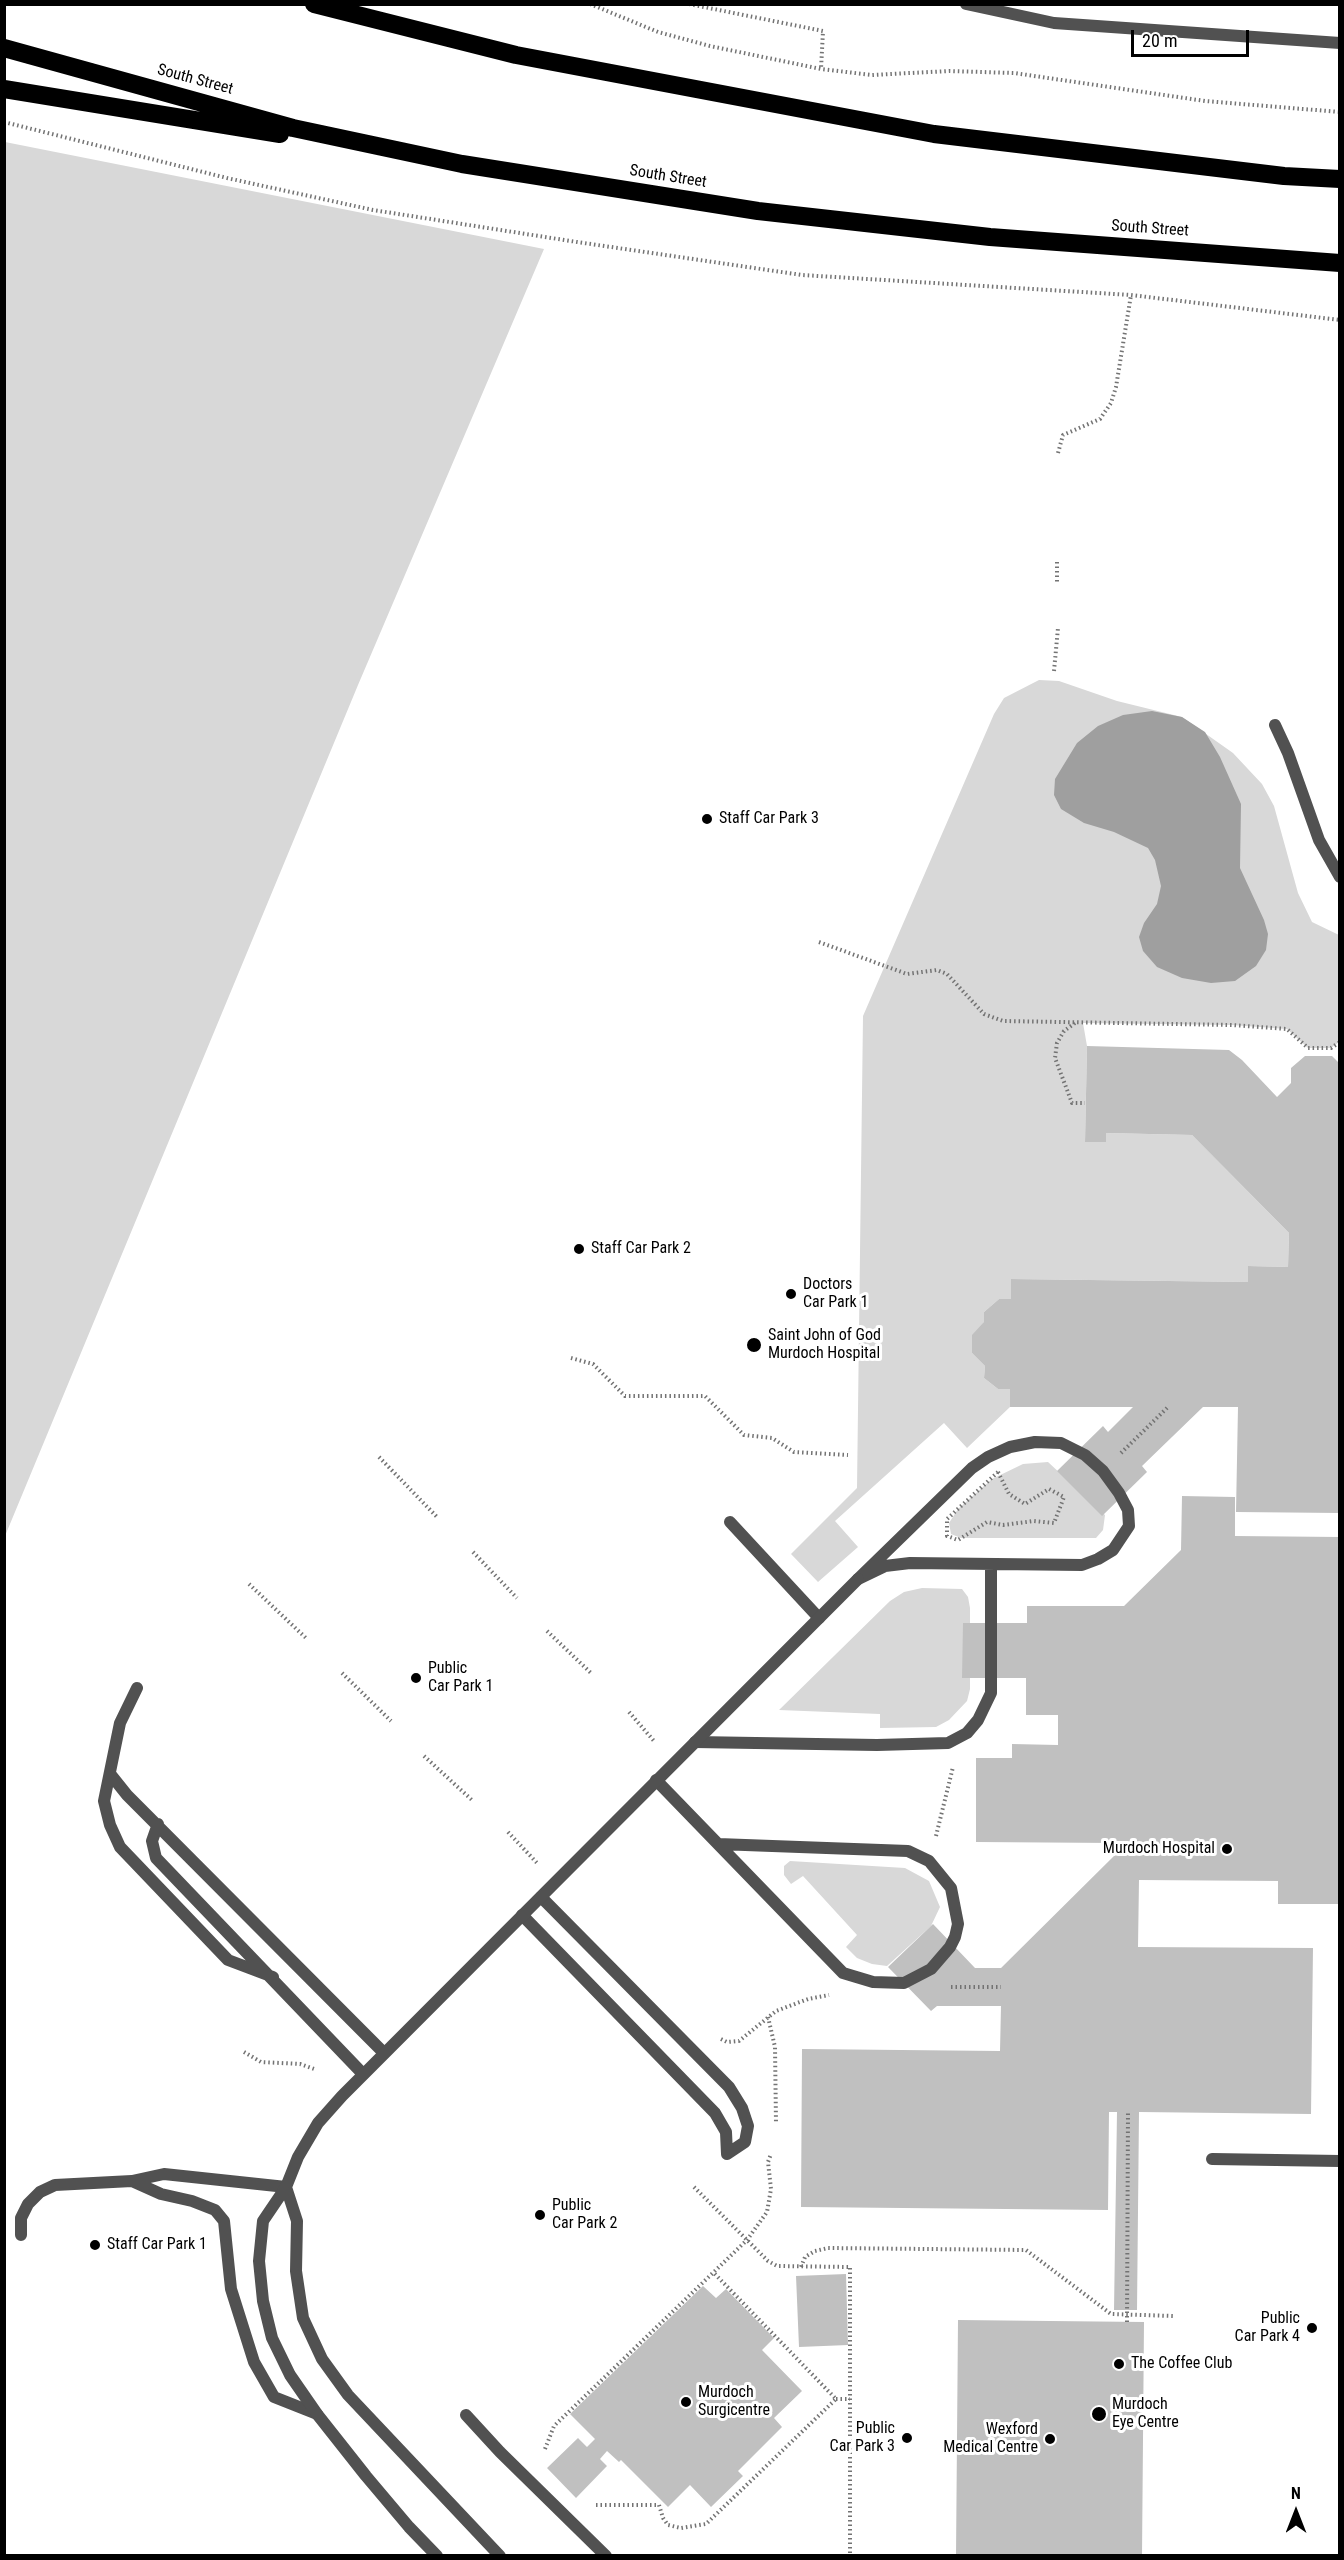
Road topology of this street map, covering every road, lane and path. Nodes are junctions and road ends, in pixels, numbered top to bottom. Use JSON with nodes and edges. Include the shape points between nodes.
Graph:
{"nodes":[{"id":1,"x":314,"y":4,"type":"edge"},
{"id":2,"x":590,"y":4,"type":"edge"},
{"id":3,"x":689,"y":4,"type":"edge"},
{"id":4,"x":966,"y":4,"type":"edge"},
{"id":5,"x":1017,"y":10,"type":"edge"},
{"id":6,"x":1340,"y":43,"type":"edge"},
{"id":7,"x":4,"y":48,"type":"edge"},
{"id":8,"x":821,"y":69,"type":"junction"},
{"id":9,"x":4,"y":89,"type":"edge"},
{"id":10,"x":1340,"y":112,"type":"edge"},
{"id":11,"x":4,"y":122,"type":"edge"},
{"id":12,"x":462,"y":164,"type":"junction"},
{"id":13,"x":1340,"y":178,"type":"edge"},
{"id":14,"x":1340,"y":263,"type":"edge"},
{"id":15,"x":1131,"y":295,"type":"junction"},
{"id":16,"x":1340,"y":320,"type":"edge"},
{"id":17,"x":1058,"y":453,"type":"dead end"},
{"id":18,"x":1057,"y":562,"type":"dead end"},
{"id":19,"x":1057,"y":584,"type":"dead end"},
{"id":20,"x":1058,"y":628,"type":"dead end"},
{"id":21,"x":1054,"y":671,"type":"dead end"},
{"id":22,"x":1275,"y":725,"type":"dead end"},
{"id":23,"x":1340,"y":877,"type":"edge"},
{"id":24,"x":819,"y":942,"type":"dead end"},
{"id":25,"x":1075,"y":1022,"type":"junction"},
{"id":26,"x":1340,"y":1042,"type":"edge"},
{"id":27,"x":1085,"y":1103,"type":"dead end"},
{"id":28,"x":571,"y":1358,"type":"dead end"},
{"id":29,"x":1168,"y":1407,"type":"dead end"},
{"id":30,"x":848,"y":1455,"type":"dead end"},
{"id":31,"x":379,"y":1457,"type":"dead end"},
{"id":32,"x":1103,"y":1471,"type":"junction"},
{"id":33,"x":998,"y":1472,"type":"joint"},
{"id":34,"x":438,"y":1518,"type":"dead end"},
{"id":35,"x":730,"y":1522,"type":"dead end"},
{"id":36,"x":473,"y":1552,"type":"dead end"},
{"id":37,"x":991,"y":1564,"type":"junction"},
{"id":38,"x":858,"y":1579,"type":"junction"},
{"id":39,"x":249,"y":1584,"type":"dead end"},
{"id":40,"x":517,"y":1598,"type":"dead end"},
{"id":41,"x":819,"y":1617,"type":"junction"},
{"id":42,"x":547,"y":1631,"type":"dead end"},
{"id":43,"x":307,"y":1639,"type":"dead end"},
{"id":44,"x":342,"y":1673,"type":"dead end"},
{"id":45,"x":592,"y":1674,"type":"dead end"},
{"id":46,"x":137,"y":1688,"type":"dead end"},
{"id":47,"x":628,"y":1712,"type":"dead end"},
{"id":48,"x":391,"y":1721,"type":"dead end"},
{"id":49,"x":654,"y":1741,"type":"dead end"},
{"id":50,"x":695,"y":1743,"type":"junction"},
{"id":51,"x":424,"y":1756,"type":"dead end"},
{"id":52,"x":954,"y":1764,"type":"dead end"},
{"id":53,"x":111,"y":1774,"type":"junction"},
{"id":54,"x":656,"y":1780,"type":"junction"},
{"id":55,"x":472,"y":1801,"type":"dead end"},
{"id":56,"x":158,"y":1824,"type":"junction"},
{"id":57,"x":508,"y":1832,"type":"dead end"},
{"id":58,"x":936,"y":1839,"type":"dead end"},
{"id":59,"x":718,"y":1844,"type":"junction"},
{"id":60,"x":539,"y":1865,"type":"dead end"},
{"id":61,"x":541,"y":1897,"type":"junction"},
{"id":62,"x":522,"y":1915,"type":"junction"},
{"id":63,"x":931,"y":1969,"type":"junction"},
{"id":64,"x":273,"y":1977,"type":"junction"},
{"id":65,"x":1001,"y":1987,"type":"dead end"},
{"id":66,"x":836,"y":1994,"type":"dead end"},
{"id":67,"x":768,"y":2017,"type":"junction"},
{"id":68,"x":718,"y":2038,"type":"dead end"},
{"id":69,"x":244,"y":2052,"type":"dead end"},
{"id":70,"x":384,"y":2053,"type":"junction"},
{"id":71,"x":314,"y":2069,"type":"dead end"},
{"id":72,"x":363,"y":2074,"type":"junction"},
{"id":73,"x":1128,"y":2112,"type":"dead end"},
{"id":74,"x":776,"y":2130,"type":"dead end"},
{"id":75,"x":772,"y":2151,"type":"dead end"},
{"id":76,"x":1212,"y":2159,"type":"dead end"},
{"id":77,"x":1340,"y":2161,"type":"edge"},
{"id":78,"x":132,"y":2181,"type":"junction"},
{"id":79,"x":286,"y":2187,"type":"junction"},
{"id":80,"x":694,"y":2187,"type":"dead end"},
{"id":81,"x":21,"y":2235,"type":"dead end"},
{"id":82,"x":747,"y":2240,"type":"junction"},
{"id":83,"x":801,"y":2267,"type":"junction"},
{"id":84,"x":713,"y":2272,"type":"junction"},
{"id":85,"x":1127,"y":2314,"type":"junction"},
{"id":86,"x":1173,"y":2316,"type":"dead end"},
{"id":87,"x":1127,"y":2322,"type":"dead end"},
{"id":88,"x":836,"y":2399,"type":"junction"},
{"id":89,"x":850,"y":2399,"type":"junction"},
{"id":90,"x":316,"y":2414,"type":"junction"},
{"id":91,"x":466,"y":2415,"type":"dead end"},
{"id":92,"x":545,"y":2449,"type":"dead end"},
{"id":93,"x":596,"y":2505,"type":"dead end"},
{"id":94,"x":437,"y":2556,"type":"edge"},
{"id":95,"x":500,"y":2556,"type":"edge"},
{"id":96,"x":606,"y":2556,"type":"edge"},
{"id":97,"x":850,"y":2556,"type":"edge"}],
"edges":[{"from":1,"to":13,"type":"highway","via":[[516,55],[934,134],[1284,176]]},
{"from":2,"to":8,"type":"path","via":[[658,32]]},
{"from":3,"to":8,"type":"path","via":[[823,31]]},
{"from":4,"to":5,"type":"street"},
{"from":5,"to":6,"type":"street","via":[[1054,23]]},
{"from":7,"to":12,"type":"highway","name":"South Street","via":[[293,128]]},
{"from":8,"to":10,"type":"path","via":[[872,75],[1014,73],[1205,101]]},
{"from":9,"to":12,"type":"highway"},
{"from":11,"to":15,"type":"path","via":[[373,210],[555,239],[802,275]]},
{"from":12,"to":14,"type":"highway","name":"South Street","via":[[770,213],[990,237]]},
{"from":15,"to":16,"type":"path"},
{"from":15,"to":17,"type":"path","via":[[1110,403],[1100,419],[1063,435]]},
{"from":18,"to":19,"type":"path"},
{"from":20,"to":21,"type":"path"},
{"from":22,"to":23,"type":"street","via":[[1319,840]]},
{"from":24,"to":25,"type":"path","via":[[907,974],[937,970],[947,974],[984,1014],[1003,1022]]},
{"from":25,"to":26,"type":"path","via":[[1287,1029],[1308,1048],[1331,1048]]},
{"from":25,"to":27,"type":"path","via":[[1057,1043],[1055,1058],[1071,1102]]},
{"from":28,"to":30,"type":"path","via":[[593,1364],[625,1396],[705,1396],[744,1435],[772,1438],[794,1452]]},
{"from":29,"to":32,"type":"path"},
{"from":31,"to":34,"type":"path"},
{"from":32,"to":37,"type":"street","via":[[1128,1510],[1129,1526],[1113,1550],[1082,1564]]},
{"from":32,"to":38,"type":"street","via":[[1085,1455],[1062,1443],[1035,1442],[988,1456]]},
{"from":33,"to":33,"type":"path","via":[[947,1519],[947,1536],[958,1540],[987,1522],[1054,1523],[1064,1497],[1049,1489],[1025,1504],[1009,1494]]},
{"from":35,"to":41,"type":"street"},
{"from":36,"to":40,"type":"path"},
{"from":37,"to":38,"type":"street","via":[[910,1563],[885,1566]]},
{"from":37,"to":50,"type":"street","via":[[991,1693],[967,1733],[948,1743]]},
{"from":38,"to":41,"type":"street"},
{"from":39,"to":43,"type":"path"},
{"from":41,"to":50,"type":"street"},
{"from":42,"to":45,"type":"path"},
{"from":44,"to":48,"type":"path"},
{"from":46,"to":53,"type":"street","via":[[120,1723]]},
{"from":47,"to":49,"type":"path"},
{"from":50,"to":54,"type":"street"},
{"from":51,"to":55,"type":"path"},
{"from":52,"to":58,"type":"path"},
{"from":53,"to":56,"type":"street"},
{"from":53,"to":64,"type":"street","via":[[104,1801],[120,1846],[228,1960]]},
{"from":54,"to":59,"type":"street"},
{"from":54,"to":61,"type":"street"},
{"from":56,"to":64,"type":"street","via":[[152,1841],[156,1858]]},
{"from":56,"to":70,"type":"street"},
{"from":57,"to":60,"type":"path"},
{"from":59,"to":63,"type":"street","via":[[843,1973],[873,1982],[904,1983]]},
{"from":59,"to":63,"type":"street","via":[[908,1851],[929,1861],[951,1888],[958,1924],[950,1947]]},
{"from":61,"to":62,"type":"street"},
{"from":61,"to":62,"type":"street","via":[[729,2087],[748,2126],[745,2142],[727,2154],[726,2132],[716,2113]]},
{"from":62,"to":70,"type":"street"},
{"from":63,"to":65,"type":"path","via":[[945,1987]]},
{"from":64,"to":72,"type":"street"},
{"from":66,"to":67,"type":"path","via":[[808,1999]]},
{"from":67,"to":68,"type":"path","via":[[740,2041]]},
{"from":67,"to":74,"type":"path","via":[[775,2047]]},
{"from":69,"to":71,"type":"path","via":[[261,2062],[300,2064]]},
{"from":70,"to":72,"type":"street"},
{"from":72,"to":79,"type":"street","via":[[318,2123]]},
{"from":73,"to":85,"type":"path"},
{"from":75,"to":82,"type":"path","via":[[768,2162],[771,2189],[767,2212]]},
{"from":76,"to":77,"type":"street"},
{"from":78,"to":79,"type":"street","via":[[164,2174]]},
{"from":78,"to":81,"type":"street","via":[[55,2185],[40,2192],[21,2218]]},
{"from":78,"to":90,"type":"street","via":[[215,2210],[224,2222],[231,2289],[254,2362],[274,2397]]},
{"from":79,"to":90,"type":"street","via":[[262,2221],[259,2261],[263,2301],[272,2338]]},
{"from":79,"to":95,"type":"street","via":[[297,2222],[297,2271],[303,2318],[322,2359],[348,2395]]},
{"from":80,"to":82,"type":"path"},
{"from":82,"to":83,"type":"path","via":[[777,2266]]},
{"from":82,"to":84,"type":"path"},
{"from":83,"to":85,"type":"path","via":[[805,2257],[828,2248],[1026,2250],[1110,2314]]},
{"from":83,"to":89,"type":"path","via":[[850,2267]]},
{"from":84,"to":88,"type":"path"},
{"from":84,"to":92,"type":"path","via":[[554,2426]]},
{"from":85,"to":86,"type":"path"},
{"from":85,"to":87,"type":"path"},
{"from":88,"to":89,"type":"path"},
{"from":88,"to":93,"type":"path","via":[[706,2524],[681,2528],[668,2525],[659,2505]]},
{"from":89,"to":97,"type":"path"},
{"from":90,"to":94,"type":"street"},
{"from":91,"to":96,"type":"street"}]}
